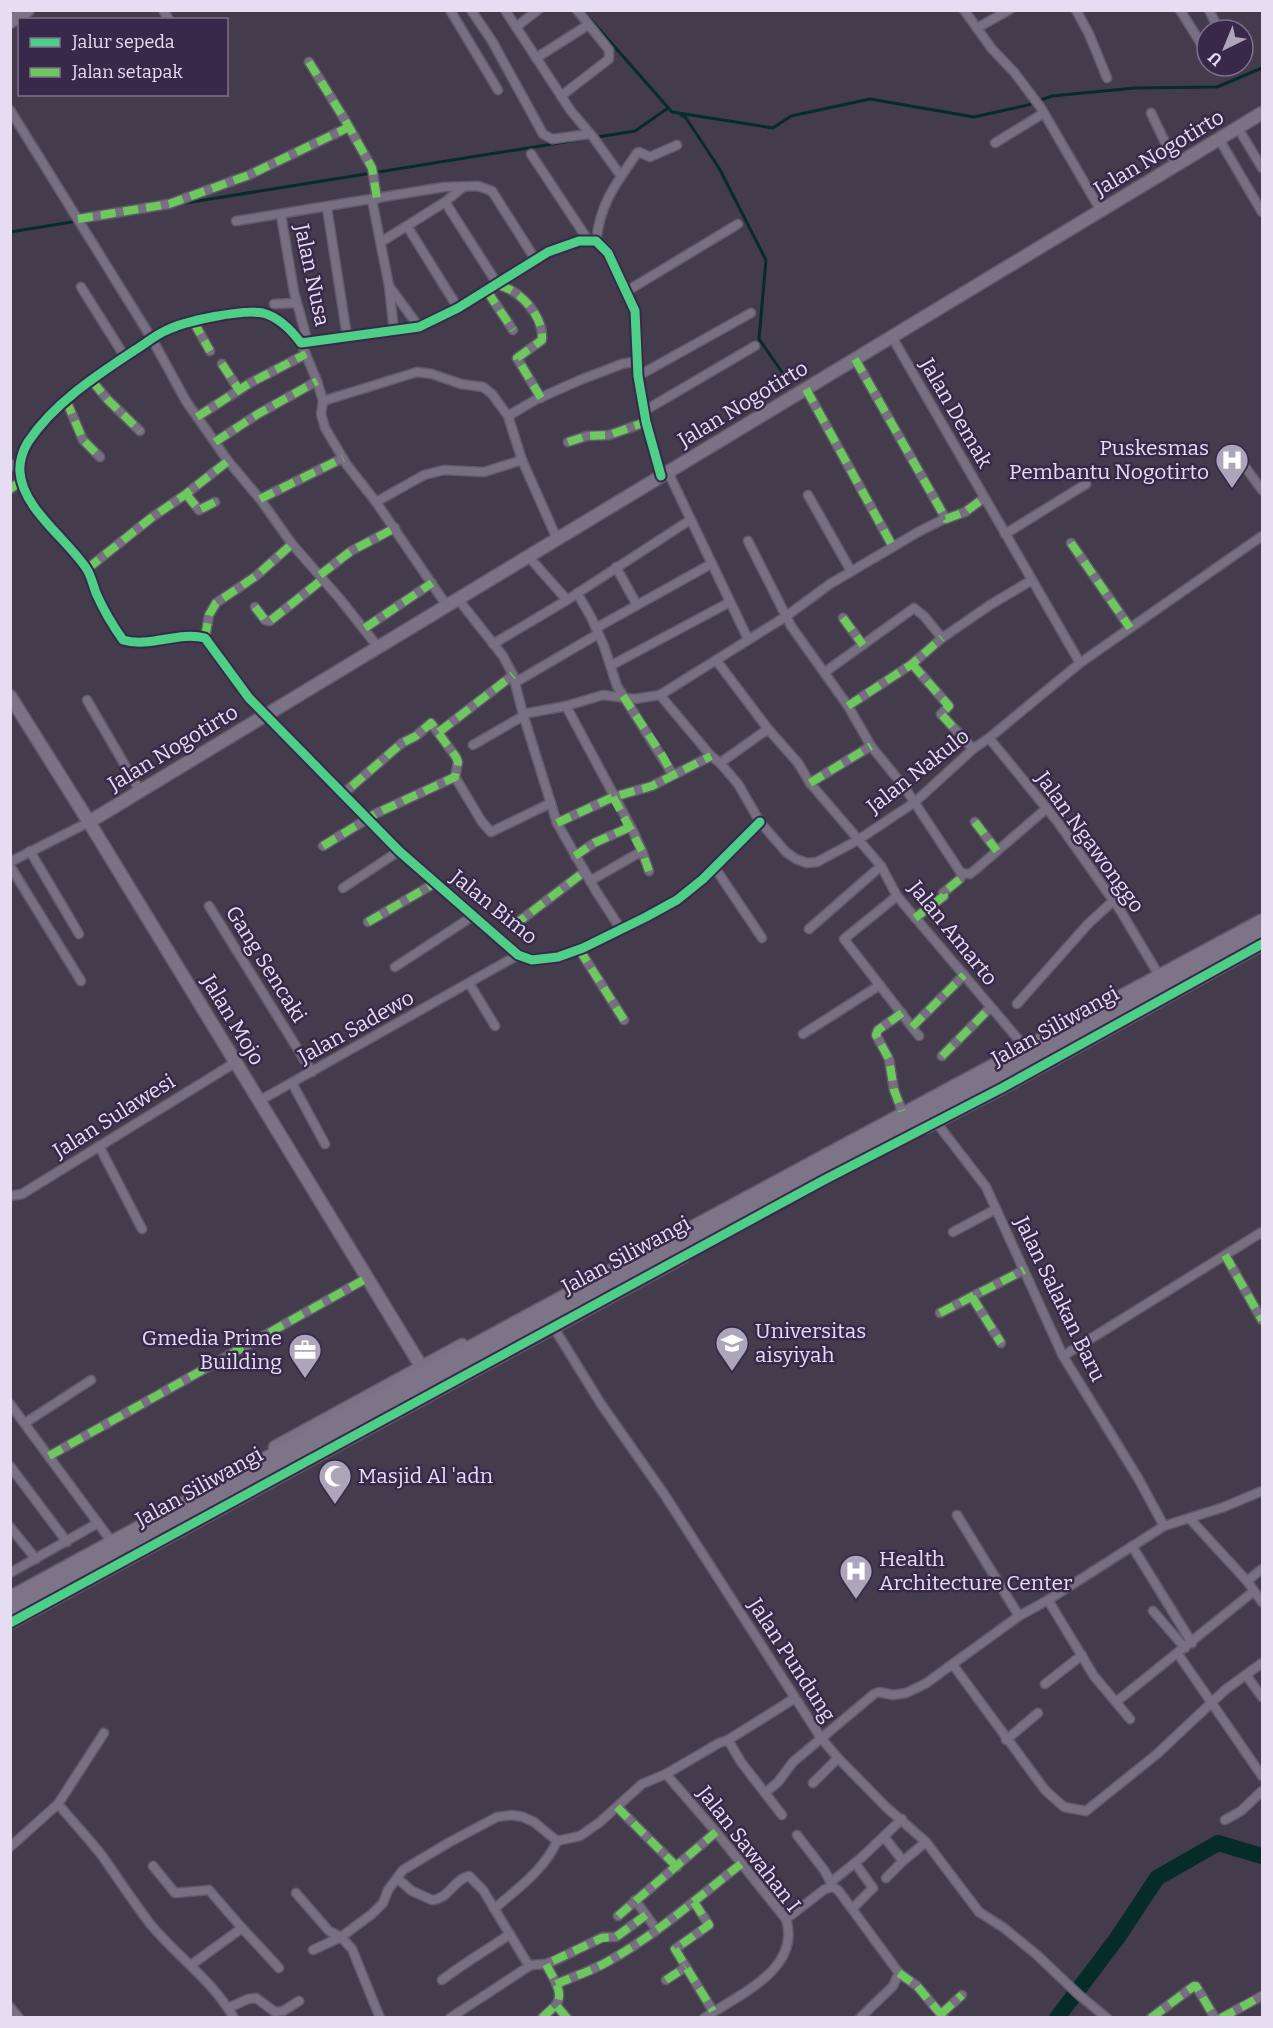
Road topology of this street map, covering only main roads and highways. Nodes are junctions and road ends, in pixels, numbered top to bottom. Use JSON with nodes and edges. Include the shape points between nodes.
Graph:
{"nodes":[{"id":1,"x":1263,"y":922,"type":"edge"},
{"id":2,"x":1263,"y":935,"type":"edge"},
{"id":3,"x":1221,"y":952,"type":"junction"},
{"id":4,"x":13,"y":1601,"type":"edge"}],
"edges":[{"from":1,"to":3,"type":"highway","name":"Jalan Siliwangi"},
{"from":2,"to":3,"type":"highway","name":"Jalan Siliwangi"},
{"from":3,"to":4,"type":"highway","name":"Jalan Siliwangi","via":[[495,1331],[93,1550]]},
{"from":3,"to":4,"type":"highway","name":"Jalan Siliwangi","via":[[1000,1084],[120,1559]]}]}
